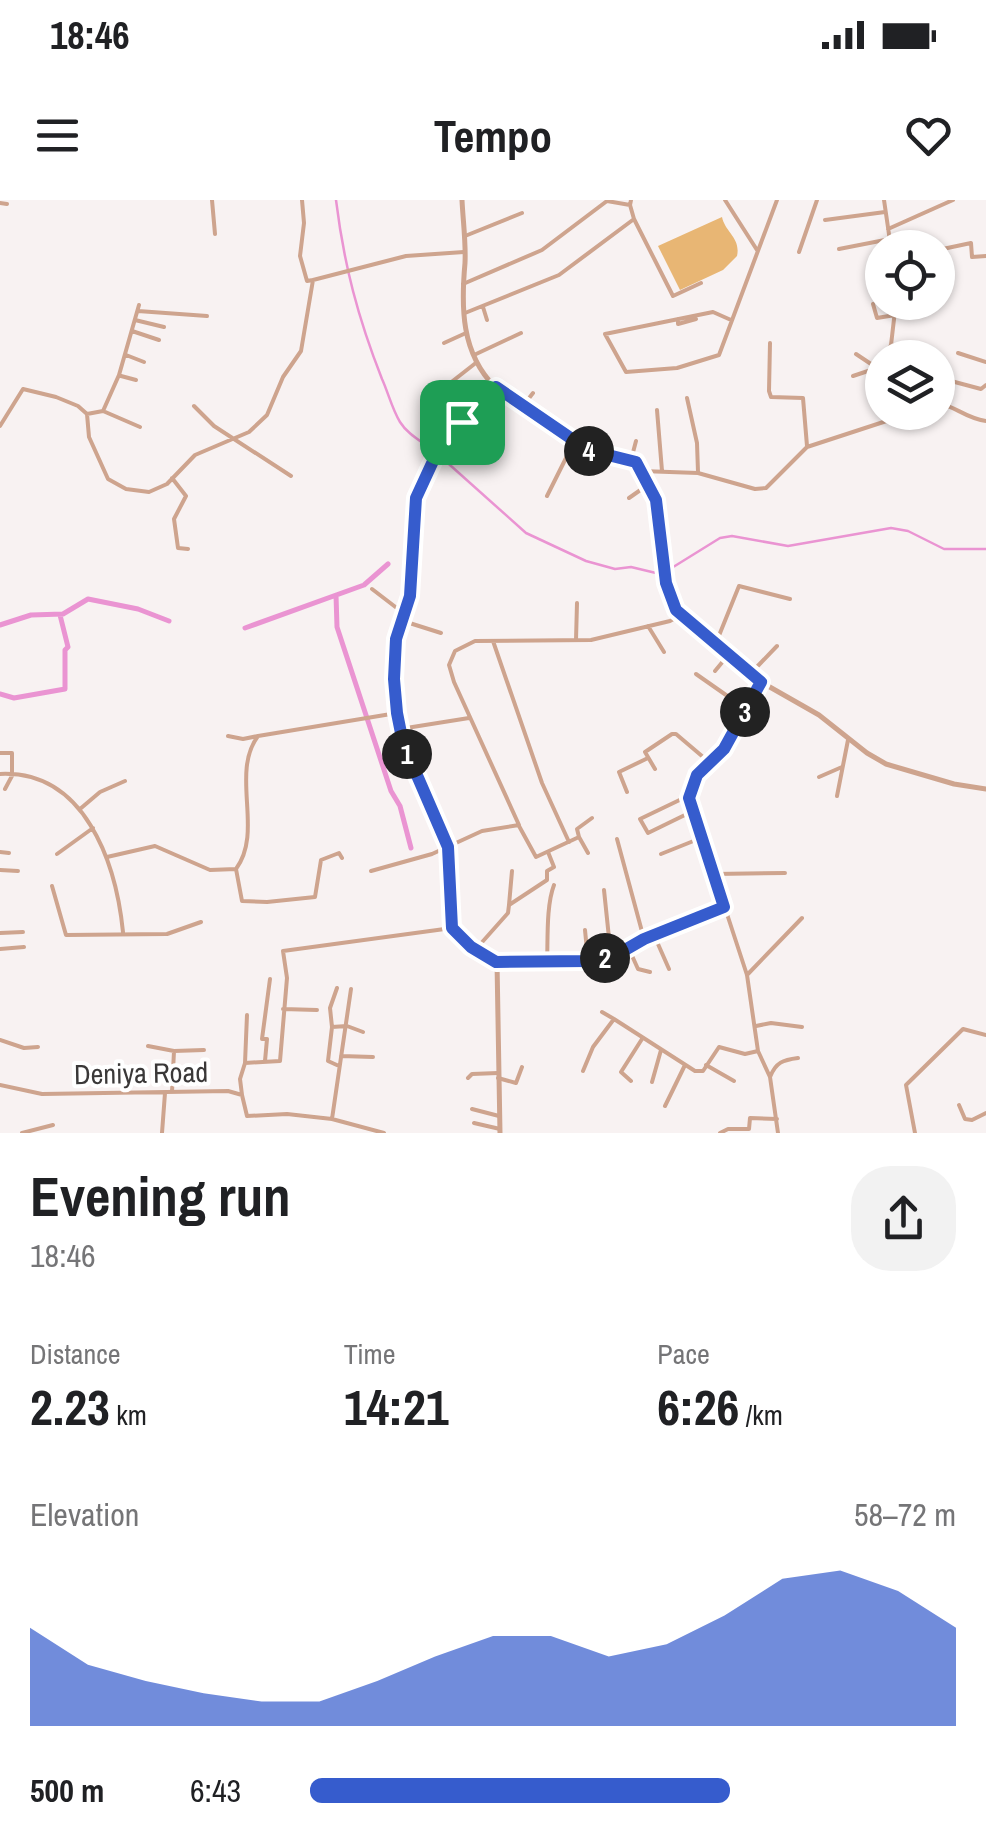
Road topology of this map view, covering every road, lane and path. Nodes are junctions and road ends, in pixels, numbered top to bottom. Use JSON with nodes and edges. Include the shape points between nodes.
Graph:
{"nodes":[{"id":1,"x":212,"y":200,"type":"edge"},
{"id":2,"x":302,"y":200,"type":"edge"},
{"id":3,"x":462,"y":200,"type":"edge"},
{"id":4,"x":724,"y":200,"type":"edge"},
{"id":5,"x":778,"y":200,"type":"edge"},
{"id":6,"x":817,"y":200,"type":"edge"},
{"id":7,"x":884,"y":200,"type":"edge"},
{"id":8,"x":953,"y":200,"type":"edge"},
{"id":9,"x":630,"y":202,"type":"edge"},
{"id":10,"x":885,"y":212,"type":"junction"},
{"id":11,"x":522,"y":214,"type":"dead end"},
{"id":12,"x":634,"y":220,"type":"junction"},
{"id":13,"x":826,"y":220,"type":"dead end"},
{"id":14,"x":888,"y":229,"type":"joint"},
{"id":15,"x":215,"y":234,"type":"dead end"},
{"id":16,"x":465,"y":236,"type":"junction"},
{"id":17,"x":865,"y":244,"type":"edge"},
{"id":18,"x":955,"y":246,"type":"edge"},
{"id":19,"x":839,"y":248,"type":"dead end"},
{"id":20,"x":757,"y":250,"type":"junction"},
{"id":21,"x":465,"y":252,"type":"junction"},
{"id":22,"x":799,"y":252,"type":"dead end"},
{"id":23,"x":986,"y":256,"type":"edge"},
{"id":24,"x":313,"y":280,"type":"junction"},
{"id":25,"x":702,"y":283,"type":"dead end"},
{"id":26,"x":462,"y":285,"type":"junction"},
{"id":27,"x":482,"y":307,"type":"junction"},
{"id":28,"x":462,"y":314,"type":"junction"},
{"id":29,"x":207,"y":316,"type":"dead end"},
{"id":30,"x":678,"y":319,"type":"junction"},
{"id":31,"x":696,"y":319,"type":"dead end"},
{"id":32,"x":135,"y":320,"type":"junction"},
{"id":33,"x":487,"y":320,"type":"dead end"},
{"id":34,"x":731,"y":320,"type":"junction"},
{"id":35,"x":164,"y":327,"type":"dead end"},
{"id":36,"x":132,"y":331,"type":"junction"},
{"id":37,"x":466,"y":333,"type":"junction"},
{"id":38,"x":521,"y":333,"type":"dead end"},
{"id":39,"x":159,"y":340,"type":"dead end"},
{"id":40,"x":444,"y":343,"type":"dead end"},
{"id":41,"x":770,"y":343,"type":"dead end"},
{"id":42,"x":856,"y":354,"type":"dead end"},
{"id":43,"x":958,"y":354,"type":"dead end"},
{"id":44,"x":126,"y":355,"type":"junction"},
{"id":45,"x":475,"y":358,"type":"junction"},
{"id":46,"x":865,"y":360,"type":"edge"},
{"id":47,"x":144,"y":362,"type":"dead end"},
{"id":48,"x":986,"y":362,"type":"edge"},
{"id":49,"x":865,"y":372,"type":"edge"},
{"id":50,"x":119,"y":375,"type":"junction"},
{"id":51,"x":853,"y":376,"type":"dead end"},
{"id":52,"x":136,"y":380,"type":"dead end"},
{"id":53,"x":955,"y":383,"type":"edge"},
{"id":54,"x":986,"y":385,"type":"edge"},
{"id":55,"x":496,"y":387,"type":"junction"},
{"id":56,"x":533,"y":393,"type":"dead end"},
{"id":57,"x":431,"y":398,"type":"dead end"},
{"id":58,"x":687,"y":398,"type":"dead end"},
{"id":59,"x":194,"y":406,"type":"dead end"},
{"id":60,"x":522,"y":406,"type":"junction"},
{"id":61,"x":955,"y":409,"type":"edge"},
{"id":62,"x":657,"y":410,"type":"dead end"},
{"id":63,"x":103,"y":412,"type":"junction"},
{"id":64,"x":87,"y":414,"type":"junction"},
{"id":65,"x":986,"y":421,"type":"edge"},
{"id":66,"x":0,"y":426,"type":"edge"},
{"id":67,"x":140,"y":427,"type":"dead end"},
{"id":68,"x":865,"y":429,"type":"edge"},
{"id":69,"x":234,"y":440,"type":"junction"},
{"id":70,"x":636,"y":440,"type":"dead end"},
{"id":71,"x":574,"y":442,"type":"junction"},
{"id":72,"x":807,"y":447,"type":"junction"},
{"id":73,"x":632,"y":460,"type":"junction"},
{"id":74,"x":641,"y":470,"type":"junction"},
{"id":75,"x":662,"y":472,"type":"junction"},
{"id":76,"x":698,"y":473,"type":"junction"},
{"id":77,"x":290,"y":476,"type":"dead end"},
{"id":78,"x":172,"y":478,"type":"junction"},
{"id":79,"x":649,"y":484,"type":"junction"},
{"id":80,"x":547,"y":496,"type":"dead end"},
{"id":81,"x":629,"y":498,"type":"dead end"},
{"id":82,"x":188,"y":549,"type":"dead end"},
{"id":83,"x":372,"y":589,"type":"dead end"},
{"id":84,"x":790,"y":599,"type":"dead end"},
{"id":85,"x":576,"y":603,"type":"dead end"},
{"id":86,"x":682,"y":615,"type":"junction"},
{"id":87,"x":401,"y":616,"type":"junction"},
{"id":88,"x":648,"y":626,"type":"junction"},
{"id":89,"x":441,"y":633,"type":"dead end"},
{"id":90,"x":492,"y":640,"type":"junction"},
{"id":91,"x":576,"y":640,"type":"junction"},
{"id":92,"x":716,"y":643,"type":"junction"},
{"id":93,"x":777,"y":646,"type":"dead end"},
{"id":94,"x":664,"y":652,"type":"dead end"},
{"id":95,"x":728,"y":654,"type":"junction"},
{"id":96,"x":715,"y":671,"type":"dead end"},
{"id":97,"x":696,"y":674,"type":"dead end"},
{"id":98,"x":751,"y":674,"type":"junction"},
{"id":99,"x":761,"y":682,"type":"junction"},
{"id":100,"x":746,"y":709,"type":"junction"},
{"id":101,"x":397,"y":713,"type":"junction"},
{"id":102,"x":470,"y":718,"type":"junction"},
{"id":103,"x":400,"y":729,"type":"junction"},
{"id":104,"x":228,"y":736,"type":"dead end"},
{"id":105,"x":258,"y":736,"type":"junction"},
{"id":106,"x":848,"y":740,"type":"junction"},
{"id":107,"x":874,"y":746,"type":"dead end"},
{"id":108,"x":0,"y":753,"type":"edge"},
{"id":109,"x":867,"y":753,"type":"junction"},
{"id":110,"x":648,"y":758,"type":"junction"},
{"id":111,"x":708,"y":762,"type":"junction"},
{"id":112,"x":842,"y":767,"type":"junction"},
{"id":113,"x":654,"y":769,"type":"dead end"},
{"id":114,"x":0,"y":774,"type":"edge"},
{"id":115,"x":12,"y":774,"type":"junction"},
{"id":116,"x":819,"y":776,"type":"dead end"},
{"id":117,"x":124,"y":781,"type":"dead end"},
{"id":118,"x":5,"y":789,"type":"dead end"},
{"id":119,"x":986,"y":789,"type":"edge"},
{"id":120,"x":627,"y":792,"type":"dead end"},
{"id":121,"x":690,"y":794,"type":"junction"},
{"id":122,"x":838,"y":796,"type":"dead end"},
{"id":123,"x":80,"y":809,"type":"junction"},
{"id":124,"x":692,"y":812,"type":"junction"},
{"id":125,"x":592,"y":818,"type":"dead end"},
{"id":126,"x":519,"y":824,"type":"junction"},
{"id":127,"x":93,"y":828,"type":"junction"},
{"id":128,"x":579,"y":837,"type":"junction"},
{"id":129,"x":701,"y":838,"type":"junction"},
{"id":130,"x":617,"y":839,"type":"dead end"},
{"id":131,"x":569,"y":842,"type":"junction"},
{"id":132,"x":448,"y":847,"type":"junction"},
{"id":133,"x":0,"y":852,"type":"edge"},
{"id":134,"x":9,"y":852,"type":"dead end"},
{"id":135,"x":548,"y":852,"type":"junction"},
{"id":136,"x":588,"y":853,"type":"dead end"},
{"id":137,"x":58,"y":854,"type":"dead end"},
{"id":138,"x":661,"y":854,"type":"dead end"},
{"id":139,"x":107,"y":857,"type":"junction"},
{"id":140,"x":342,"y":858,"type":"dead end"},
{"id":141,"x":0,"y":870,"type":"edge"},
{"id":142,"x":236,"y":870,"type":"junction"},
{"id":143,"x":370,"y":871,"type":"dead end"},
{"id":144,"x":512,"y":871,"type":"dead end"},
{"id":145,"x":18,"y":872,"type":"dead end"},
{"id":146,"x":785,"y":873,"type":"dead end"},
{"id":147,"x":714,"y":874,"type":"junction"},
{"id":148,"x":52,"y":886,"type":"dead end"},
{"id":149,"x":554,"y":886,"type":"dead end"},
{"id":150,"x":604,"y":890,"type":"dead end"},
{"id":151,"x":508,"y":905,"type":"junction"},
{"id":152,"x":724,"y":907,"type":"junction"},
{"id":153,"x":802,"y":918,"type":"dead end"},
{"id":154,"x":201,"y":922,"type":"dead end"},
{"id":155,"x":452,"y":928,"type":"junction"},
{"id":156,"x":585,"y":930,"type":"dead end"},
{"id":157,"x":23,"y":932,"type":"dead end"},
{"id":158,"x":122,"y":932,"type":"junction"},
{"id":159,"x":0,"y":934,"type":"edge"},
{"id":160,"x":654,"y":935,"type":"junction"},
{"id":161,"x":644,"y":939,"type":"junction"},
{"id":162,"x":24,"y":947,"type":"dead end"},
{"id":163,"x":0,"y":948,"type":"edge"},
{"id":164,"x":476,"y":949,"type":"junction"},
{"id":165,"x":629,"y":949,"type":"junction"},
{"id":166,"x":611,"y":958,"type":"junction"},
{"id":167,"x":588,"y":961,"type":"junction"},
{"id":168,"x":496,"y":962,"type":"junction"},
{"id":169,"x":547,"y":964,"type":"junction"},
{"id":170,"x":669,"y":969,"type":"dead end"},
{"id":171,"x":650,"y":972,"type":"dead end"},
{"id":172,"x":746,"y":974,"type":"junction"},
{"id":173,"x":270,"y":978,"type":"dead end"},
{"id":174,"x":337,"y":988,"type":"dead end"},
{"id":175,"x":352,"y":989,"type":"dead end"},
{"id":176,"x":283,"y":1009,"type":"junction"},
{"id":177,"x":317,"y":1010,"type":"dead end"},
{"id":178,"x":602,"y":1012,"type":"dead end"},
{"id":179,"x":247,"y":1015,"type":"dead end"},
{"id":180,"x":614,"y":1019,"type":"junction"},
{"id":181,"x":347,"y":1026,"type":"junction"},
{"id":182,"x":756,"y":1026,"type":"junction"},
{"id":183,"x":332,"y":1027,"type":"junction"},
{"id":184,"x":802,"y":1027,"type":"dead end"},
{"id":185,"x":363,"y":1032,"type":"dead end"},
{"id":186,"x":986,"y":1035,"type":"edge"},
{"id":187,"x":642,"y":1038,"type":"junction"},
{"id":188,"x":0,"y":1040,"type":"edge"},
{"id":189,"x":148,"y":1046,"type":"dead end"},
{"id":190,"x":38,"y":1047,"type":"dead end"},
{"id":191,"x":204,"y":1050,"type":"dead end"},
{"id":192,"x":660,"y":1050,"type":"junction"},
{"id":193,"x":758,"y":1050,"type":"junction"},
{"id":194,"x":174,"y":1051,"type":"junction"},
{"id":195,"x":342,"y":1056,"type":"junction"},
{"id":196,"x":373,"y":1057,"type":"dead end"},
{"id":197,"x":798,"y":1058,"type":"dead end"},
{"id":198,"x":266,"y":1061,"type":"junction"},
{"id":199,"x":245,"y":1063,"type":"junction"},
{"id":200,"x":685,"y":1065,"type":"junction"},
{"id":201,"x":706,"y":1065,"type":"junction"},
{"id":202,"x":339,"y":1066,"type":"junction"},
{"id":203,"x":522,"y":1067,"type":"dead end"},
{"id":204,"x":583,"y":1071,"type":"dead end"},
{"id":205,"x":498,"y":1075,"type":"junction"},
{"id":206,"x":770,"y":1077,"type":"junction"},
{"id":207,"x":468,"y":1078,"type":"dead end"},
{"id":208,"x":734,"y":1081,"type":"dead end"},
{"id":209,"x":631,"y":1082,"type":"dead end"},
{"id":210,"x":652,"y":1082,"type":"dead end"},
{"id":211,"x":0,"y":1085,"type":"edge"},
{"id":212,"x":169,"y":1092,"type":"junction"},
{"id":213,"x":242,"y":1095,"type":"junction"},
{"id":214,"x":959,"y":1105,"type":"dead end"},
{"id":215,"x":666,"y":1106,"type":"dead end"},
{"id":216,"x":472,"y":1109,"type":"dead end"},
{"id":217,"x":986,"y":1113,"type":"edge"},
{"id":218,"x":499,"y":1116,"type":"junction"},
{"id":219,"x":332,"y":1118,"type":"junction"},
{"id":220,"x":776,"y":1119,"type":"junction"},
{"id":221,"x":474,"y":1124,"type":"dead end"},
{"id":222,"x":53,"y":1125,"type":"dead end"},
{"id":223,"x":500,"y":1131,"type":"edge"},
{"id":224,"x":22,"y":1133,"type":"edge"},
{"id":225,"x":162,"y":1133,"type":"edge"},
{"id":226,"x":384,"y":1133,"type":"edge"},
{"id":227,"x":720,"y":1133,"type":"edge"},
{"id":228,"x":778,"y":1133,"type":"edge"},
{"id":229,"x":915,"y":1133,"type":"edge"}],
"edges":[{"from":1,"to":15,"type":"street"},
{"from":2,"to":24,"type":"street","via":[[300,256],[307,281]]},
{"from":3,"to":16,"type":"street"},
{"from":4,"to":20,"type":"street"},
{"from":5,"to":20,"type":"street"},
{"from":6,"to":22,"type":"street"},
{"from":7,"to":10,"type":"street"},
{"from":8,"to":14,"type":"street"},
{"from":9,"to":12,"type":"street"},
{"from":9,"to":26,"type":"street","via":[[607,200],[542,250]]},
{"from":10,"to":13,"type":"street"},
{"from":10,"to":14,"type":"street"},
{"from":11,"to":16,"type":"street"},
{"from":12,"to":25,"type":"street","via":[[673,296]]},
{"from":12,"to":27,"type":"street","via":[[559,275]]},
{"from":16,"to":21,"type":"street"},
{"from":17,"to":19,"type":"street"},
{"from":18,"to":23,"type":"street","via":[[971,243],[972,256]]},
{"from":20,"to":34,"type":"street"},
{"from":21,"to":24,"type":"street","via":[[406,256]]},
{"from":21,"to":26,"type":"street"},
{"from":24,"to":69,"type":"street","via":[[302,351],[267,414]]},
{"from":26,"to":28,"type":"street"},
{"from":27,"to":28,"type":"street"},
{"from":27,"to":33,"type":"street"},
{"from":28,"to":37,"type":"street"},
{"from":29,"to":32,"type":"street","via":[[138,308]]},
{"from":30,"to":31,"type":"street"},
{"from":30,"to":34,"type":"street","via":[[713,312]]},
{"from":30,"to":34,"type":"street","via":[[604,334],[620,366],[638,374],[719,355]]},
{"from":32,"to":35,"type":"street"},
{"from":32,"to":36,"type":"street"},
{"from":36,"to":39,"type":"street"},
{"from":36,"to":44,"type":"street"},
{"from":37,"to":40,"type":"street"},
{"from":37,"to":45,"type":"street"},
{"from":38,"to":45,"type":"street"},
{"from":41,"to":72,"type":"street","via":[[769,391],[772,397],[804,398]]},
{"from":42,"to":46,"type":"street"},
{"from":43,"to":48,"type":"street"},
{"from":44,"to":47,"type":"street"},
{"from":44,"to":50,"type":"street"},
{"from":45,"to":55,"type":"street"},
{"from":45,"to":57,"type":"street"},
{"from":49,"to":51,"type":"street"},
{"from":50,"to":52,"type":"street"},
{"from":50,"to":63,"type":"street"},
{"from":53,"to":54,"type":"street"},
{"from":55,"to":60,"type":"street"},
{"from":55,"to":87,"type":"street","via":[[456,428],[416,498],[410,596]]},
{"from":56,"to":60,"type":"street"},
{"from":58,"to":76,"type":"street"},
{"from":59,"to":69,"type":"street"},
{"from":60,"to":71,"type":"street"},
{"from":61,"to":65,"type":"street"},
{"from":62,"to":75,"type":"street"},
{"from":63,"to":64,"type":"street"},
{"from":63,"to":67,"type":"street"},
{"from":64,"to":66,"type":"street","via":[[23,389]]},
{"from":64,"to":78,"type":"street","via":[[89,437],[108,479],[149,492]]},
{"from":68,"to":72,"type":"street"},
{"from":69,"to":77,"type":"street"},
{"from":69,"to":78,"type":"street","via":[[195,456]]},
{"from":70,"to":73,"type":"street"},
{"from":71,"to":73,"type":"street"},
{"from":71,"to":80,"type":"street"},
{"from":72,"to":76,"type":"street","via":[[766,488]]},
{"from":73,"to":74,"type":"street"},
{"from":74,"to":75,"type":"street"},
{"from":74,"to":79,"type":"street"},
{"from":75,"to":76,"type":"street"},
{"from":78,"to":82,"type":"street","via":[[186,496],[174,519],[178,548]]},
{"from":79,"to":81,"type":"street"},
{"from":79,"to":86,"type":"street","via":[[666,583]]},
{"from":83,"to":87,"type":"street"},
{"from":84,"to":92,"type":"street","via":[[739,586]]},
{"from":85,"to":91,"type":"street"},
{"from":86,"to":88,"type":"street"},
{"from":86,"to":92,"type":"street"},
{"from":87,"to":89,"type":"street"},
{"from":87,"to":101,"type":"street"},
{"from":88,"to":91,"type":"street"},
{"from":88,"to":94,"type":"street"},
{"from":90,"to":91,"type":"street"},
{"from":90,"to":102,"type":"street","via":[[464,645],[449,665]]},
{"from":90,"to":131,"type":"street"},
{"from":92,"to":95,"type":"street"},
{"from":93,"to":98,"type":"street"},
{"from":95,"to":96,"type":"street"},
{"from":95,"to":98,"type":"street"},
{"from":97,"to":100,"type":"street"},
{"from":98,"to":99,"type":"street"},
{"from":99,"to":100,"type":"street"},
{"from":99,"to":106,"type":"street"},
{"from":100,"to":111,"type":"street","via":[[724,749]]},
{"from":101,"to":103,"type":"street"},
{"from":101,"to":105,"type":"street"},
{"from":102,"to":103,"type":"street"},
{"from":102,"to":126,"type":"street"},
{"from":103,"to":132,"type":"street"},
{"from":104,"to":105,"type":"street"},
{"from":105,"to":142,"type":"street","via":[[248,750],[247,834]]},
{"from":106,"to":109,"type":"street"},
{"from":106,"to":112,"type":"street"},
{"from":107,"to":109,"type":"street"},
{"from":108,"to":115,"type":"street","via":[[12,754]]},
{"from":109,"to":119,"type":"street"},
{"from":110,"to":111,"type":"street","via":[[645,752],[676,734]]},
{"from":110,"to":113,"type":"street"},
{"from":110,"to":120,"type":"street","via":[[619,772]]},
{"from":111,"to":121,"type":"street"},
{"from":112,"to":116,"type":"street"},
{"from":112,"to":122,"type":"street"},
{"from":114,"to":115,"type":"street"},
{"from":115,"to":118,"type":"street"},
{"from":115,"to":123,"type":"street","via":[[42,780]]},
{"from":117,"to":123,"type":"street"},
{"from":121,"to":124,"type":"street"},
{"from":121,"to":124,"type":"street","via":[[640,819],[648,833]]},
{"from":123,"to":127,"type":"street"},
{"from":124,"to":129,"type":"street"},
{"from":125,"to":128,"type":"street","via":[[577,828]]},
{"from":126,"to":132,"type":"street"},
{"from":126,"to":135,"type":"street","via":[[536,857]]},
{"from":127,"to":137,"type":"street"},
{"from":127,"to":139,"type":"street"},
{"from":128,"to":131,"type":"street"},
{"from":128,"to":136,"type":"street"},
{"from":129,"to":138,"type":"street"},
{"from":129,"to":147,"type":"street"},
{"from":130,"to":161,"type":"street"},
{"from":131,"to":135,"type":"street"},
{"from":132,"to":143,"type":"street"},
{"from":132,"to":155,"type":"street"},
{"from":133,"to":134,"type":"street"},
{"from":135,"to":151,"type":"street","via":[[554,867],[546,880]]},
{"from":139,"to":142,"type":"street","via":[[155,846],[210,870]]},
{"from":139,"to":158,"type":"street"},
{"from":140,"to":142,"type":"street","via":[[340,853],[321,860],[315,897],[242,901]]},
{"from":141,"to":145,"type":"street"},
{"from":144,"to":151,"type":"street"},
{"from":146,"to":147,"type":"street"},
{"from":147,"to":152,"type":"street"},
{"from":148,"to":158,"type":"street","via":[[66,934]]},
{"from":149,"to":169,"type":"street"},
{"from":150,"to":166,"type":"street"},
{"from":151,"to":164,"type":"street"},
{"from":152,"to":160,"type":"street"},
{"from":152,"to":172,"type":"street"},
{"from":153,"to":172,"type":"street"},
{"from":154,"to":158,"type":"street","via":[[167,934]]},
{"from":155,"to":164,"type":"street"},
{"from":155,"to":176,"type":"street","via":[[283,951]]},
{"from":156,"to":167,"type":"street"},
{"from":157,"to":159,"type":"street"},
{"from":160,"to":161,"type":"street"},
{"from":160,"to":170,"type":"street"},
{"from":161,"to":165,"type":"street"},
{"from":162,"to":163,"type":"street"},
{"from":164,"to":168,"type":"street"},
{"from":165,"to":166,"type":"street"},
{"from":165,"to":171,"type":"street","via":[[638,969]]},
{"from":166,"to":167,"type":"street"},
{"from":167,"to":169,"type":"street"},
{"from":168,"to":169,"type":"street"},
{"from":168,"to":205,"type":"street"},
{"from":172,"to":182,"type":"street"},
{"from":173,"to":198,"type":"street","via":[[262,1039]]},
{"from":174,"to":183,"type":"street"},
{"from":175,"to":181,"type":"street"},
{"from":176,"to":177,"type":"street"},
{"from":176,"to":198,"type":"street","via":[[280,1061]]},
{"from":178,"to":180,"type":"street"},
{"from":179,"to":199,"type":"street"},
{"from":180,"to":187,"type":"street"},
{"from":180,"to":204,"type":"street"},
{"from":181,"to":183,"type":"street"},
{"from":181,"to":185,"type":"street"},
{"from":181,"to":195,"type":"street"},
{"from":182,"to":184,"type":"street"},
{"from":182,"to":193,"type":"street"},
{"from":183,"to":202,"type":"street","via":[[328,1061]]},
{"from":186,"to":229,"type":"street","via":[[962,1029],[906,1085]]},
{"from":187,"to":192,"type":"street"},
{"from":187,"to":209,"type":"street","via":[[621,1072]]},
{"from":188,"to":190,"type":"street"},
{"from":189,"to":194,"type":"street"},
{"from":191,"to":194,"type":"street"},
{"from":192,"to":200,"type":"street"},
{"from":192,"to":210,"type":"street"},
{"from":193,"to":201,"type":"street","via":[[719,1047]]},
{"from":193,"to":206,"type":"street"},
{"from":194,"to":212,"type":"street"},
{"from":195,"to":196,"type":"street"},
{"from":195,"to":202,"type":"street"},
{"from":197,"to":206,"type":"street","via":[[774,1066]]},
{"from":198,"to":199,"type":"street"},
{"from":199,"to":213,"type":"street"},
{"from":200,"to":201,"type":"street","via":[[700,1072]]},
{"from":200,"to":215,"type":"street"},
{"from":201,"to":208,"type":"street"},
{"from":202,"to":219,"type":"street"},
{"from":203,"to":205,"type":"street","via":[[516,1083]]},
{"from":205,"to":207,"type":"street"},
{"from":205,"to":218,"type":"street"},
{"from":206,"to":220,"type":"street"},
{"from":211,"to":212,"type":"street","name":"Deniya Road","via":[[42,1094]]},
{"from":212,"to":213,"type":"street","name":"Deniya Road"},
{"from":212,"to":225,"type":"street"},
{"from":213,"to":219,"type":"street","name":"Deniya Road","via":[[248,1116]]},
{"from":214,"to":217,"type":"street","via":[[965,1118]]},
{"from":216,"to":218,"type":"street"},
{"from":218,"to":223,"type":"street"},
{"from":219,"to":226,"type":"street","name":"Deniya Road"},
{"from":220,"to":227,"type":"street","via":[[750,1118],[749,1129]]},
{"from":220,"to":228,"type":"street"},
{"from":221,"to":223,"type":"street"},
{"from":222,"to":224,"type":"street"}]}
